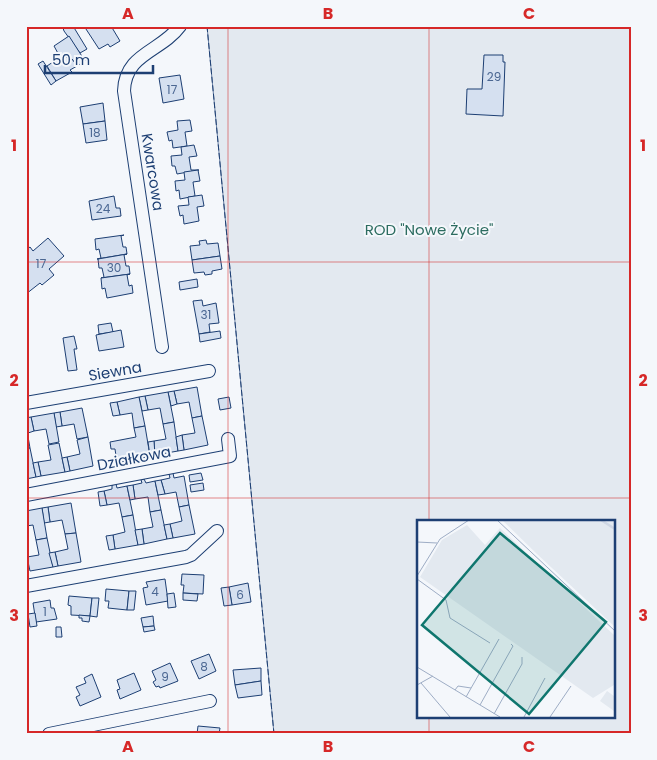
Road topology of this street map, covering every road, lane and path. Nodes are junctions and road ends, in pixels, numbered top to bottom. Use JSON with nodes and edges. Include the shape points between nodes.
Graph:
{"nodes":[{"id":1,"x":180,"y":26,"type":"edge"},
{"id":2,"x":162,"y":347,"type":"dead end"},
{"id":3,"x":209,"y":371,"type":"dead end"},
{"id":4,"x":26,"y":403,"type":"edge"},
{"id":5,"x":228,"y":439,"type":"dead end"},
{"id":6,"x":26,"y":495,"type":"edge"},
{"id":7,"x":217,"y":531,"type":"dead end"},
{"id":8,"x":26,"y":586,"type":"edge"},
{"id":9,"x":210,"y":701,"type":"dead end"},
{"id":10,"x":49,"y":734,"type":"edge"}],
"edges":[{"from":1,"to":2,"type":"street","name":"Kwarcowa","via":[[132,64],[124,81]]},
{"from":3,"to":4,"type":"street","name":"Siewna"},
{"from":5,"to":6,"type":"street","name":"Działkowa","via":[[230,456]]},
{"from":7,"to":8,"type":"street","via":[[186,558]]},
{"from":9,"to":10,"type":"street"}]}
